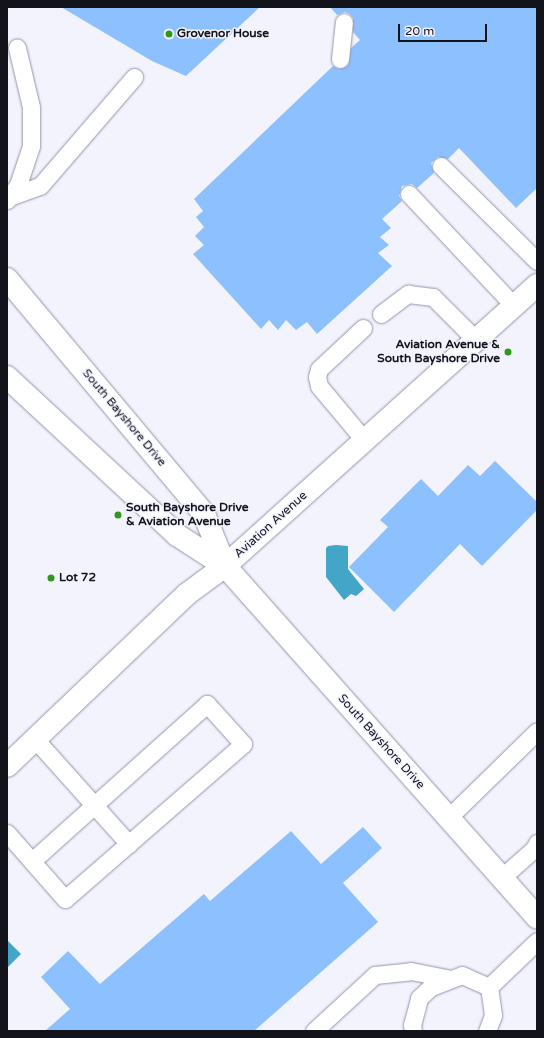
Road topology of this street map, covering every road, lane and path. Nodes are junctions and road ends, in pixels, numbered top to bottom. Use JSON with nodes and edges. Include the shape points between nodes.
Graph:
{"nodes":[{"id":1,"x":344,"y":22,"type":"dead end"},
{"id":2,"x":18,"y":48,"type":"dead end"},
{"id":3,"x":340,"y":58,"type":"dead end"},
{"id":4,"x":134,"y":77,"type":"dead end"},
{"id":5,"x":441,"y":166,"type":"dead end"},
{"id":6,"x":409,"y":194,"type":"dead end"},
{"id":7,"x":8,"y":198,"type":"edge"},
{"id":8,"x":537,"y":260,"type":"edge"},
{"id":9,"x":7,"y":280,"type":"edge"},
{"id":10,"x":537,"y":285,"type":"edge"},
{"id":11,"x":514,"y":306,"type":"junction"},
{"id":12,"x":381,"y":314,"type":"dead end"},
{"id":13,"x":363,"y":328,"type":"dead end"},
{"id":14,"x":476,"y":340,"type":"junction"},
{"id":15,"x":7,"y":377,"type":"edge"},
{"id":16,"x":365,"y":441,"type":"junction"},
{"id":17,"x":225,"y":566,"type":"junction"},
{"id":18,"x":537,"y":731,"type":"edge"},
{"id":19,"x":35,"y":739,"type":"junction"},
{"id":20,"x":7,"y":766,"type":"edge"},
{"id":21,"x":95,"y":804,"type":"junction"},
{"id":22,"x":448,"y":818,"type":"junction"},
{"id":23,"x":7,"y":833,"type":"edge"},
{"id":24,"x":537,"y":843,"type":"edge"},
{"id":25,"x":129,"y":844,"type":"junction"},
{"id":26,"x":32,"y":861,"type":"junction"},
{"id":27,"x":501,"y":878,"type":"junction"},
{"id":28,"x":537,"y":918,"type":"edge"},
{"id":29,"x":537,"y":941,"type":"edge"},
{"id":30,"x":451,"y":979,"type":"junction"},
{"id":31,"x":489,"y":987,"type":"junction"},
{"id":32,"x":314,"y":1031,"type":"edge"},
{"id":33,"x":413,"y":1031,"type":"edge"},
{"id":34,"x":487,"y":1031,"type":"edge"}],
"edges":[{"from":1,"to":3,"type":"lane"},
{"from":2,"to":7,"type":"lane","via":[[31,107],[31,146],[18,185]]},
{"from":4,"to":7,"type":"lane","via":[[40,186]]},
{"from":5,"to":8,"type":"lane"},
{"from":6,"to":11,"type":"lane"},
{"from":9,"to":17,"type":"main road","name":"South Bayshore Drive","via":[[204,514]]},
{"from":10,"to":11,"type":"main road","name":"Aviation Avenue"},
{"from":11,"to":14,"type":"main road","name":"Aviation Avenue"},
{"from":12,"to":14,"type":"lane","via":[[408,294],[433,297]]},
{"from":13,"to":16,"type":"lane","via":[[319,369],[317,377],[319,386]]},
{"from":14,"to":16,"type":"main road","name":"Aviation Avenue"},
{"from":15,"to":17,"type":"main road","name":"South Bayshore Drive","via":[[177,535]]},
{"from":16,"to":17,"type":"main road","name":"Aviation Avenue"},
{"from":17,"to":19,"type":"main road","name":"Aviation Avenue","via":[[187,594]]},
{"from":17,"to":22,"type":"main road","name":"South Bayshore Drive"},
{"from":18,"to":22,"type":"lane"},
{"from":19,"to":20,"type":"main road","name":"Aviation Avenue"},
{"from":19,"to":21,"type":"lane"},
{"from":21,"to":25,"type":"lane"},
{"from":21,"to":25,"type":"lane","via":[[207,704],[243,744]]},
{"from":21,"to":26,"type":"lane"},
{"from":22,"to":27,"type":"main road","name":"South Bayshore Drive"},
{"from":23,"to":26,"type":"lane"},
{"from":24,"to":27,"type":"lane","via":[[534,849]]},
{"from":25,"to":26,"type":"lane","via":[[65,900]]},
{"from":27,"to":28,"type":"main road","name":"South Bayshore Drive"},
{"from":29,"to":31,"type":"lane"},
{"from":30,"to":31,"type":"lane","via":[[462,975]]},
{"from":30,"to":32,"type":"lane","via":[[411,971],[375,975]]},
{"from":30,"to":33,"type":"lane","via":[[431,987],[419,998],[412,1025]]},
{"from":31,"to":34,"type":"lane","via":[[493,1015]]}]}
